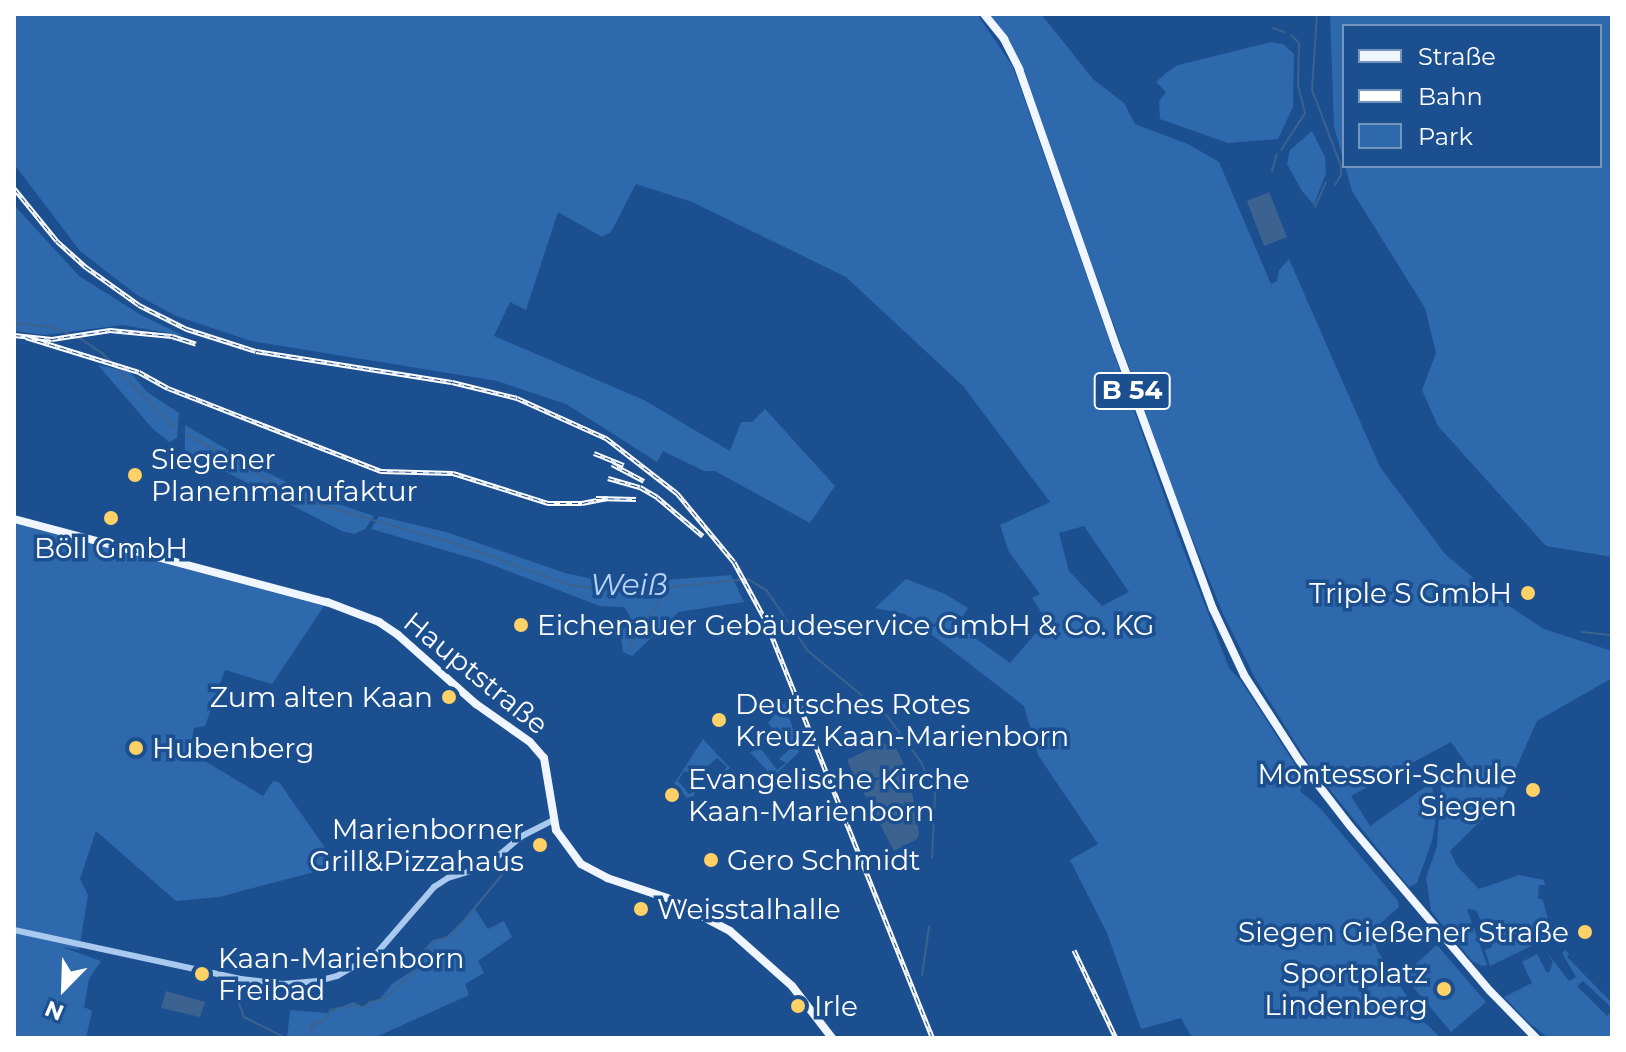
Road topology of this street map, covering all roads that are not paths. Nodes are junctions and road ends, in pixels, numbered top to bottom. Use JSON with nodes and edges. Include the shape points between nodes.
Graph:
{"nodes":[{"id":1,"x":984,"y":14,"type":"edge"},
{"id":2,"x":14,"y":519,"type":"edge"},
{"id":3,"x":553,"y":820,"type":"junction"},
{"id":4,"x":14,"y":930,"type":"edge"},
{"id":5,"x":832,"y":1038,"type":"edge"},
{"id":6,"x":1536,"y":1038,"type":"edge"}],
"edges":[{"from":1,"to":6,"type":"main road","number":"B 54","via":[[1019,69],[1172,499],[1244,675],[1299,760],[1399,885]]},
{"from":2,"to":3,"type":"main road","name":"Hauptstraße","via":[[327,602],[379,622],[537,750],[548,765]]},
{"from":3,"to":4,"type":"street","via":[[522,836],[485,867],[434,887],[376,954],[318,981],[241,979]]},
{"from":3,"to":5,"type":"main road","name":"Hauptstraße","via":[[570,853],[588,869],[700,913],[755,950],[792,986]]}]}
